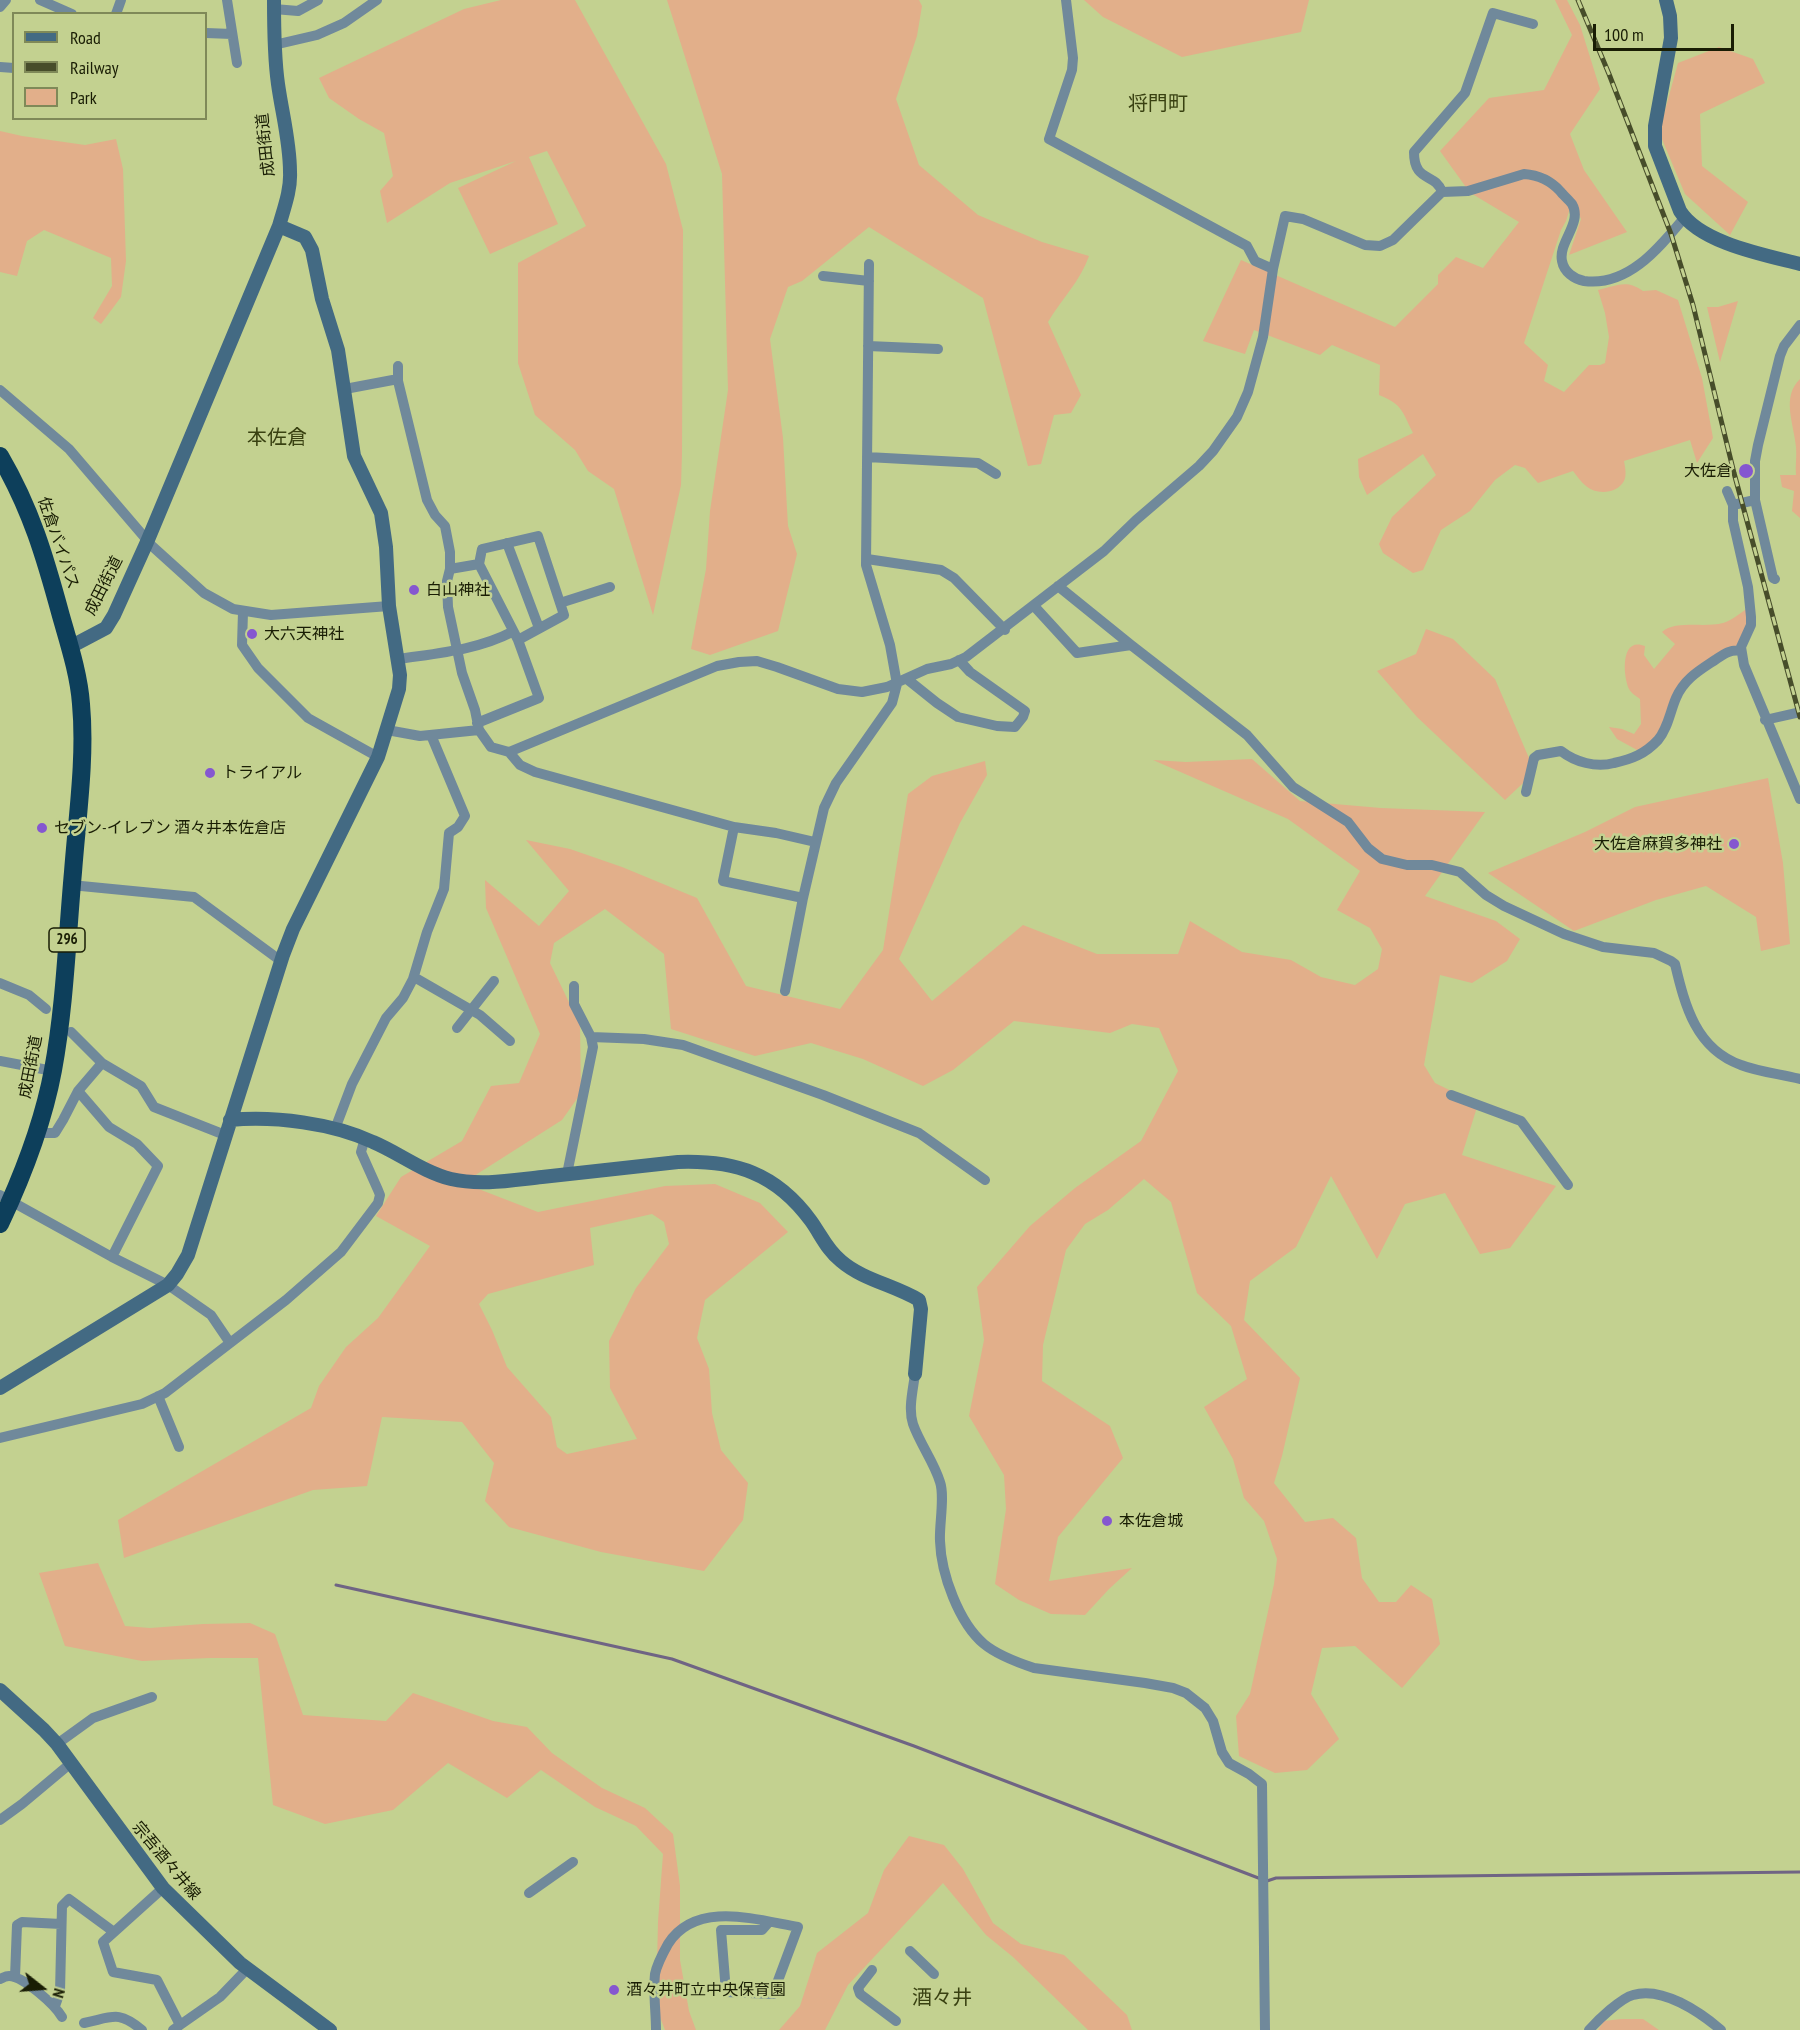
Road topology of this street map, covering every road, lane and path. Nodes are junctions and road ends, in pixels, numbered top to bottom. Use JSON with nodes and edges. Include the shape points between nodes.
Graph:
{"nodes":[{"id":1,"x":6,"y":0,"type":"edge"},
{"id":2,"x":40,"y":0,"type":"edge"},
{"id":3,"x":227,"y":0,"type":"edge"},
{"id":4,"x":318,"y":0,"type":"edge"},
{"id":5,"x":377,"y":0,"type":"edge"},
{"id":6,"x":1066,"y":0,"type":"edge"},
{"id":7,"x":1666,"y":0,"type":"edge"},
{"id":8,"x":274,"y":5,"type":"edge"},
{"id":9,"x":0,"y":7,"type":"edge"},
{"id":10,"x":59,"y":11,"type":"edge"},
{"id":11,"x":1533,"y":24,"type":"dead end"},
{"id":12,"x":207,"y":33,"type":"edge"},
{"id":13,"x":232,"y":34,"type":"junction"},
{"id":14,"x":274,"y":45,"type":"junction"},
{"id":15,"x":237,"y":63,"type":"dead end"},
{"id":16,"x":1442,"y":192,"type":"junction"},
{"id":17,"x":1684,"y":218,"type":"junction"},
{"id":18,"x":279,"y":226,"type":"junction"},
{"id":19,"x":869,"y":264,"type":"dead end"},
{"id":20,"x":1800,"y":264,"type":"edge"},
{"id":21,"x":1274,"y":269,"type":"junction"},
{"id":22,"x":823,"y":276,"type":"dead end"},
{"id":23,"x":868,"y":281,"type":"junction"},
{"id":24,"x":1800,"y":325,"type":"edge"},
{"id":25,"x":868,"y":346,"type":"junction"},
{"id":26,"x":938,"y":350,"type":"dead end"},
{"id":27,"x":398,"y":366,"type":"dead end"},
{"id":28,"x":398,"y":379,"type":"junction"},
{"id":29,"x":345,"y":389,"type":"junction"},
{"id":30,"x":0,"y":390,"type":"edge"},
{"id":31,"x":0,"y":456,"type":"edge"},
{"id":32,"x":867,"y":457,"type":"junction"},
{"id":33,"x":996,"y":474,"type":"dead end"},
{"id":34,"x":1727,"y":491,"type":"dead end"},
{"id":35,"x":1755,"y":500,"type":"junction"},
{"id":36,"x":1733,"y":505,"type":"junction"},
{"id":37,"x":147,"y":542,"type":"junction"},
{"id":38,"x":507,"y":543,"type":"junction"},
{"id":39,"x":867,"y":559,"type":"junction"},
{"id":40,"x":479,"y":564,"type":"junction"},
{"id":41,"x":450,"y":569,"type":"junction"},
{"id":42,"x":1775,"y":579,"type":"dead end"},
{"id":43,"x":1059,"y":586,"type":"junction"},
{"id":44,"x":610,"y":587,"type":"dead end"},
{"id":45,"x":560,"y":603,"type":"junction"},
{"id":46,"x":389,"y":606,"type":"junction"},
{"id":47,"x":1035,"y":606,"type":"junction"},
{"id":48,"x":243,"y":612,"type":"junction"},
{"id":49,"x":539,"y":628,"type":"junction"},
{"id":50,"x":1005,"y":630,"type":"junction"},
{"id":51,"x":515,"y":635,"type":"junction"},
{"id":52,"x":1131,"y":645,"type":"junction"},
{"id":53,"x":70,"y":647,"type":"junction"},
{"id":54,"x":456,"y":650,"type":"junction"},
{"id":55,"x":1741,"y":651,"type":"junction"},
{"id":56,"x":399,"y":659,"type":"junction"},
{"id":57,"x":959,"y":660,"type":"junction"},
{"id":58,"x":902,"y":682,"type":"junction"},
{"id":59,"x":1800,"y":712,"type":"edge"},
{"id":60,"x":1765,"y":720,"type":"junction"},
{"id":61,"x":478,"y":727,"type":"junction"},
{"id":62,"x":387,"y":730,"type":"junction"},
{"id":63,"x":431,"y":735,"type":"junction"},
{"id":64,"x":509,"y":752,"type":"junction"},
{"id":65,"x":378,"y":757,"type":"junction"},
{"id":66,"x":1526,"y":792,"type":"dead end"},
{"id":67,"x":1800,"y":800,"type":"edge"},
{"id":68,"x":734,"y":827,"type":"junction"},
{"id":69,"x":815,"y":842,"type":"junction"},
{"id":70,"x":71,"y":885,"type":"junction"},
{"id":71,"x":803,"y":898,"type":"junction"},
{"id":72,"x":281,"y":961,"type":"junction"},
{"id":73,"x":414,"y":977,"type":"junction"},
{"id":74,"x":494,"y":981,"type":"dead end"},
{"id":75,"x":0,"y":983,"type":"edge"},
{"id":76,"x":574,"y":986,"type":"dead end"},
{"id":77,"x":785,"y":991,"type":"dead end"},
{"id":78,"x":46,"y":1009,"type":"dead end"},
{"id":79,"x":471,"y":1010,"type":"junction"},
{"id":80,"x":457,"y":1028,"type":"dead end"},
{"id":81,"x":71,"y":1032,"type":"dead end"},
{"id":82,"x":591,"y":1037,"type":"junction"},
{"id":83,"x":510,"y":1041,"type":"dead end"},
{"id":84,"x":0,"y":1061,"type":"edge"},
{"id":85,"x":102,"y":1063,"type":"junction"},
{"id":86,"x":52,"y":1071,"type":"junction"},
{"id":87,"x":1800,"y":1079,"type":"edge"},
{"id":88,"x":78,"y":1091,"type":"junction"},
{"id":89,"x":1451,"y":1095,"type":"dead end"},
{"id":90,"x":230,"y":1120,"type":"junction"},
{"id":91,"x":335,"y":1129,"type":"junction"},
{"id":92,"x":37,"y":1133,"type":"junction"},
{"id":93,"x":225,"y":1135,"type":"junction"},
{"id":94,"x":365,"y":1138,"type":"junction"},
{"id":95,"x":567,"y":1174,"type":"junction"},
{"id":96,"x":985,"y":1180,"type":"dead end"},
{"id":97,"x":1568,"y":1185,"type":"dead end"},
{"id":98,"x":5,"y":1198,"type":"edge"},
{"id":99,"x":0,"y":1224,"type":"edge"},
{"id":100,"x":112,"y":1257,"type":"junction"},
{"id":101,"x":168,"y":1285,"type":"junction"},
{"id":102,"x":230,"y":1343,"type":"junction"},
{"id":103,"x":915,"y":1374,"type":"joint"},
{"id":104,"x":0,"y":1388,"type":"edge"},
{"id":105,"x":158,"y":1396,"type":"junction"},
{"id":106,"x":0,"y":1438,"type":"edge"},
{"id":107,"x":179,"y":1447,"type":"dead end"},
{"id":108,"x":0,"y":1690,"type":"edge"},
{"id":109,"x":152,"y":1697,"type":"dead end"},
{"id":110,"x":57,"y":1744,"type":"junction"},
{"id":111,"x":71,"y":1763,"type":"junction"},
{"id":112,"x":0,"y":1820,"type":"edge"},
{"id":113,"x":573,"y":1862,"type":"dead end"},
{"id":114,"x":163,"y":1888,"type":"junction"},
{"id":115,"x":529,"y":1893,"type":"dead end"},
{"id":116,"x":770,"y":1922,"type":"junction"},
{"id":117,"x":61,"y":1924,"type":"junction"},
{"id":118,"x":114,"y":1932,"type":"junction"},
{"id":119,"x":910,"y":1951,"type":"dead end"},
{"id":120,"x":247,"y":1969,"type":"junction"},
{"id":121,"x":872,"y":1970,"type":"dead end"},
{"id":122,"x":934,"y":1974,"type":"dead end"},
{"id":123,"x":15,"y":1977,"type":"junction"},
{"id":124,"x":0,"y":1979,"type":"edge"},
{"id":125,"x":55,"y":2006,"type":"junction"},
{"id":126,"x":62,"y":2017,"type":"dead end"},
{"id":127,"x":896,"y":2021,"type":"dead end"},
{"id":128,"x":84,"y":2023,"type":"dead end"},
{"id":129,"x":176,"y":2028,"type":"edge"},
{"id":130,"x":142,"y":2030,"type":"edge"},
{"id":131,"x":330,"y":2030,"type":"edge"},
{"id":132,"x":656,"y":2030,"type":"edge"},
{"id":133,"x":1265,"y":2030,"type":"edge"},
{"id":134,"x":1589,"y":2030,"type":"edge"},
{"id":135,"x":1721,"y":2030,"type":"edge"}],
"edges":[{"from":1,"to":9,"type":"street"},
{"from":2,"to":10,"type":"street"},
{"from":3,"to":13,"type":"street"},
{"from":4,"to":8,"type":"street","via":[[298,11]]},
{"from":5,"to":14,"type":"street","via":[[317,35]]},
{"from":6,"to":21,"type":"street","via":[[1072,70],[1049,139],[1247,246],[1255,261]]},
{"from":7,"to":17,"type":"street","via":[[1671,38],[1655,146]]},
{"from":8,"to":14,"type":"street","name":"成田街道"},
{"from":11,"to":16,"type":"street","via":[[1494,13],[1465,93],[1414,152],[1418,171],[1440,186]]},
{"from":12,"to":13,"type":"street"},
{"from":13,"to":15,"type":"street"},
{"from":14,"to":18,"type":"street","name":"成田街道","via":[[290,173],[288,198]]},
{"from":16,"to":17,"type":"street","via":[[1468,191],[1524,174],[1548,180],[1572,205],[1575,216],[1561,260],[1567,272],[1578,280],[1595,282],[1633,268],[1655,252]]},
{"from":16,"to":21,"type":"street","via":[[1394,240],[1380,246],[1365,245],[1312,222],[1285,216]]},
{"from":17,"to":20,"type":"street","via":[[1700,231],[1723,241]]},
{"from":18,"to":29,"type":"street","via":[[305,237],[312,250]]},
{"from":18,"to":37,"type":"street","name":"成田街道"},
{"from":19,"to":23,"type":"street"},
{"from":21,"to":43,"type":"street","via":[[1263,337],[1248,392],[1227,434],[1199,466]]},
{"from":22,"to":23,"type":"street"},
{"from":23,"to":25,"type":"street"},
{"from":24,"to":35,"type":"street","via":[[1784,346],[1770,397],[1755,461]]},
{"from":25,"to":26,"type":"street"},
{"from":25,"to":32,"type":"street"},
{"from":27,"to":28,"type":"street"},
{"from":28,"to":29,"type":"street"},
{"from":28,"to":41,"type":"street","via":[[427,500],[445,526]]},
{"from":29,"to":46,"type":"street","via":[[354,456],[381,513]]},
{"from":30,"to":37,"type":"street","via":[[69,449]]},
{"from":31,"to":53,"type":"highway","name":"佐倉バイパス","number":"296","via":[[19,488],[42,547]]},
{"from":32,"to":33,"type":"street","via":[[978,463]]},
{"from":32,"to":39,"type":"street"},
{"from":34,"to":36,"type":"street"},
{"from":35,"to":36,"type":"street"},
{"from":35,"to":42,"type":"street"},
{"from":36,"to":55,"type":"street","via":[[1751,617]]},
{"from":37,"to":48,"type":"street","via":[[204,592]]},
{"from":37,"to":53,"type":"street","name":"成田街道","via":[[106,628]]},
{"from":38,"to":40,"type":"street","via":[[482,549]]},
{"from":38,"to":45,"type":"street","via":[[538,536]]},
{"from":38,"to":49,"type":"street"},
{"from":39,"to":50,"type":"street","via":[[941,570],[954,578]]},
{"from":39,"to":58,"type":"street"},
{"from":40,"to":41,"type":"street"},
{"from":40,"to":51,"type":"street"},
{"from":41,"to":54,"type":"street","via":[[448,607]]},
{"from":43,"to":47,"type":"street"},
{"from":43,"to":52,"type":"street"},
{"from":44,"to":45,"type":"street"},
{"from":45,"to":49,"type":"street","via":[[564,615]]},
{"from":46,"to":48,"type":"street","via":[[271,615]]},
{"from":46,"to":56,"type":"street"},
{"from":47,"to":50,"type":"street"},
{"from":47,"to":52,"type":"street","via":[[1077,652]]},
{"from":48,"to":65,"type":"street","via":[[242,645],[258,668],[308,718]]},
{"from":49,"to":51,"type":"street"},
{"from":50,"to":57,"type":"street"},
{"from":51,"to":54,"type":"street"},
{"from":51,"to":61,"type":"street","via":[[539,698]]},
{"from":52,"to":87,"type":"street","via":[[1247,735],[1293,787],[1348,822],[1382,859],[1460,872],[1503,906],[1564,934],[1603,947],[1654,953],[1671,961],[1676,964],[1688,1011],[1710,1047],[1742,1066]]},
{"from":53,"to":70,"type":"highway","name":"成田街道","number":"296","via":[[81,704],[81,771]]},
{"from":54,"to":56,"type":"street"},
{"from":54,"to":61,"type":"street"},
{"from":55,"to":60,"type":"street"},
{"from":55,"to":66,"type":"street","via":[[1728,652],[1685,683],[1662,733],[1644,753],[1603,765],[1571,758],[1562,751],[1538,755],[1532,761]]},
{"from":56,"to":62,"type":"street","via":[[399,689]]},
{"from":57,"to":58,"type":"street","via":[[927,669]]},
{"from":57,"to":58,"type":"street","via":[[1025,711],[1015,727],[958,717]]},
{"from":58,"to":64,"type":"street","via":[[862,692],[838,689],[757,661],[717,666]]},
{"from":58,"to":69,"type":"street","via":[[892,703],[836,783]]},
{"from":59,"to":60,"type":"street"},
{"from":60,"to":67,"type":"street"},
{"from":61,"to":63,"type":"street"},
{"from":61,"to":64,"type":"street","via":[[491,747]]},
{"from":62,"to":63,"type":"street"},
{"from":62,"to":65,"type":"street"},
{"from":63,"to":73,"type":"street","via":[[465,816],[449,833],[444,889]]},
{"from":64,"to":68,"type":"street","via":[[520,765],[535,772]]},
{"from":65,"to":72,"type":"street"},
{"from":68,"to":69,"type":"street"},
{"from":68,"to":71,"type":"street","via":[[723,880]]},
{"from":69,"to":71,"type":"street"},
{"from":70,"to":72,"type":"street","via":[[194,897]]},
{"from":70,"to":86,"type":"highway","name":"成田街道","number":"296"},
{"from":71,"to":77,"type":"street"},
{"from":72,"to":90,"type":"street"},
{"from":73,"to":79,"type":"street"},
{"from":73,"to":91,"type":"street","via":[[386,1018],[352,1084]]},
{"from":74,"to":79,"type":"street"},
{"from":75,"to":78,"type":"street"},
{"from":76,"to":82,"type":"street","via":[[574,1004]]},
{"from":79,"to":80,"type":"street"},
{"from":79,"to":83,"type":"street"},
{"from":81,"to":85,"type":"street"},
{"from":82,"to":95,"type":"street"},
{"from":82,"to":96,"type":"street","via":[[683,1045],[813,1091],[919,1133]]},
{"from":84,"to":86,"type":"street"},
{"from":85,"to":88,"type":"street"},
{"from":85,"to":93,"type":"street","via":[[141,1086],[154,1107]]},
{"from":86,"to":92,"type":"highway","name":"成田街道","number":"296"},
{"from":88,"to":92,"type":"street","via":[[55,1133]]},
{"from":88,"to":100,"type":"street","via":[[109,1127],[137,1144],[158,1166]]},
{"from":89,"to":97,"type":"street","via":[[1521,1121]]},
{"from":90,"to":91,"type":"street"},
{"from":90,"to":93,"type":"street"},
{"from":91,"to":94,"type":"street"},
{"from":92,"to":98,"type":"highway","name":"成田街道","number":"296"},
{"from":93,"to":101,"type":"street","via":[[188,1255]]},
{"from":94,"to":95,"type":"street","via":[[453,1180],[493,1182]]},
{"from":94,"to":102,"type":"street","via":[[361,1152],[380,1195],[378,1203],[341,1252]]},
{"from":95,"to":103,"type":"street","via":[[696,1161],[740,1167],[766,1179],[802,1210],[840,1261],[919,1300]]},
{"from":98,"to":99,"type":"highway","name":"成田街道","number":"296"},
{"from":98,"to":100,"type":"street"},
{"from":100,"to":101,"type":"street"},
{"from":101,"to":102,"type":"street","via":[[211,1316]]},
{"from":101,"to":104,"type":"street"},
{"from":102,"to":105,"type":"street"},
{"from":103,"to":133,"type":"street","via":[[913,1424],[941,1484],[942,1565],[970,1628],[985,1645],[1034,1668],[1144,1683],[1186,1693],[1205,1708],[1213,1721],[1229,1763],[1262,1784]]},
{"from":105,"to":106,"type":"street","via":[[142,1404]]},
{"from":105,"to":107,"type":"street"},
{"from":108,"to":110,"type":"street","name":"宗吾酒々井線"},
{"from":109,"to":110,"type":"street","via":[[93,1718]]},
{"from":110,"to":111,"type":"street","name":"宗吾酒々井線"},
{"from":111,"to":112,"type":"street"},
{"from":111,"to":114,"type":"street","name":"宗吾酒々井線"},
{"from":113,"to":115,"type":"street"},
{"from":114,"to":118,"type":"street"},
{"from":114,"to":120,"type":"street","name":"宗吾酒々井線"},
{"from":116,"to":116,"type":"street","via":[[798,1927],[773,1995],[726,1992],[721,1930],[762,1930]]},
{"from":116,"to":132,"type":"street","via":[[705,1918],[676,1932],[655,1973]]},
{"from":117,"to":118,"type":"street","via":[[62,1906],[69,1899]]},
{"from":117,"to":123,"type":"street","via":[[17,1925]]},
{"from":117,"to":125,"type":"street","via":[[60,1992]]},
{"from":118,"to":129,"type":"street","via":[[103,1942],[113,1972],[157,1980]]},
{"from":119,"to":122,"type":"street"},
{"from":120,"to":129,"type":"street","via":[[220,1997]]},
{"from":120,"to":131,"type":"street","name":"宗吾酒々井線"},
{"from":121,"to":127,"type":"street","via":[[858,1988],[860,1994]]},
{"from":123,"to":124,"type":"street"},
{"from":123,"to":125,"type":"street"},
{"from":125,"to":126,"type":"street"},
{"from":128,"to":130,"type":"street","via":[[117,2016]]},
{"from":134,"to":135,"type":"street","via":[[1630,1995],[1653,1993],[1680,2002]]}]}
